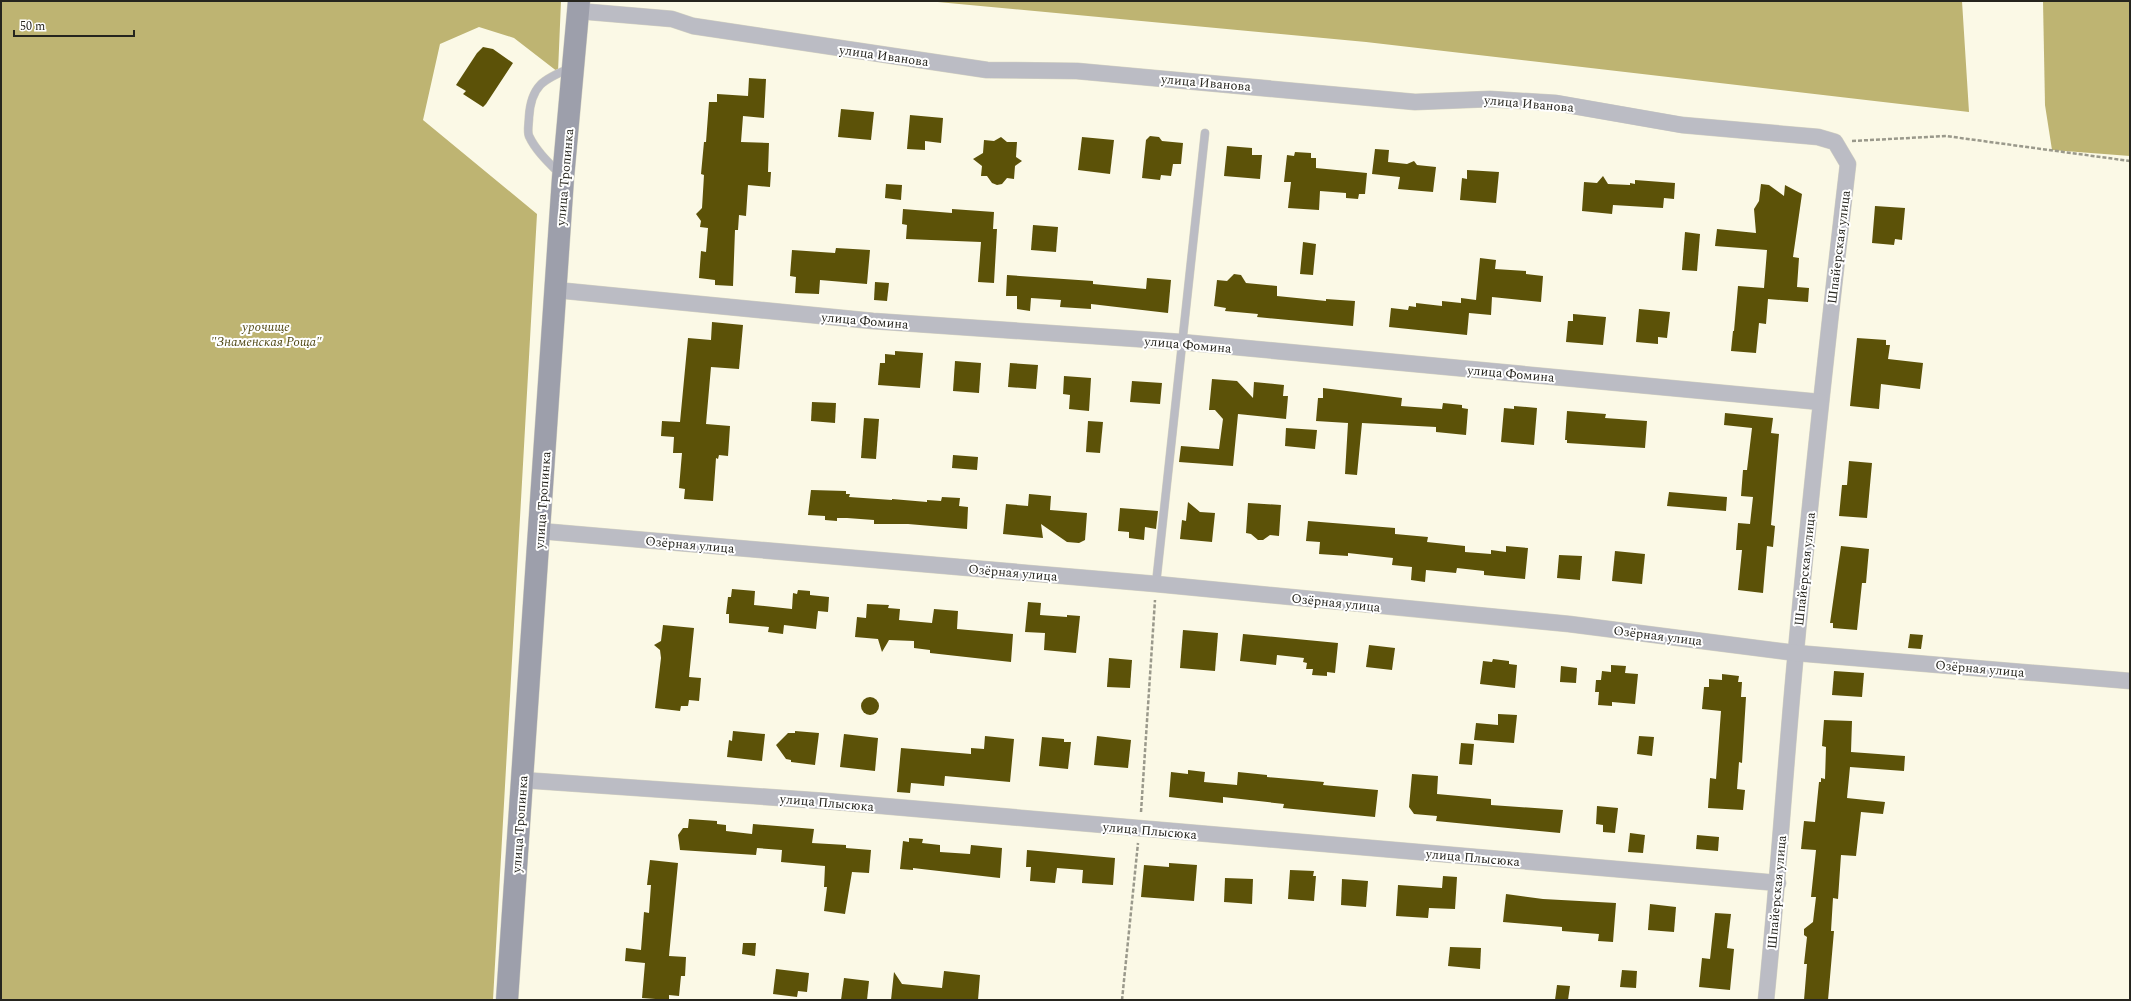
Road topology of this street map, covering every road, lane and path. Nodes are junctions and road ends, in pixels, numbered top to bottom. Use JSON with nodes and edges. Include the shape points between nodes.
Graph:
{"nodes":[{"id":1,"x":578,"y":6,"type":"edge"},
{"id":2,"x":574,"y":67,"type":"junction"},
{"id":3,"x":1204,"y":133,"type":"dead end"},
{"id":4,"x":1835,"y":142,"type":"junction"},
{"id":5,"x":2130,"y":161,"type":"edge"},
{"id":6,"x":563,"y":178,"type":"junction"},
{"id":7,"x":556,"y":290,"type":"junction"},
{"id":8,"x":1181,"y":342,"type":"junction"},
{"id":9,"x":1820,"y":402,"type":"junction"},
{"id":10,"x":540,"y":530,"type":"junction"},
{"id":11,"x":1156,"y":584,"type":"junction"},
{"id":12,"x":1796,"y":652,"type":"junction"},
{"id":13,"x":2130,"y":681,"type":"edge"},
{"id":14,"x":522,"y":780,"type":"junction"},
{"id":15,"x":1140,"y":829,"type":"junction"},
{"id":16,"x":1778,"y":883,"type":"junction"},
{"id":17,"x":507,"y":1000,"type":"edge"},
{"id":18,"x":1122,"y":1000,"type":"edge"},
{"id":19,"x":1766,"y":1000,"type":"edge"}],
"edges":[{"from":1,"to":2,"type":"main road","name":"улица Тропинка"},
{"from":1,"to":4,"type":"street","name":"улица Иванова","via":[[987,70],[1077,71],[1415,102],[1490,99],[1556,103],[1682,125],[1818,138]]},
{"from":2,"to":6,"type":"main road","name":"улица Тропинка"},
{"from":2,"to":6,"type":"lane","via":[[553,75],[540,84],[530,100],[528,134],[544,158]]},
{"from":3,"to":8,"type":"lane"},
{"from":4,"to":5,"type":"path","via":[[1946,136]]},
{"from":4,"to":9,"type":"street","name":"Шпайерская улица","via":[[1848,164]]},
{"from":6,"to":7,"type":"main road","name":"улица Тропинка"},
{"from":7,"to":8,"type":"street","name":"улица Фомина","via":[[874,321]]},
{"from":7,"to":10,"type":"main road","name":"улица Тропинка"},
{"from":8,"to":9,"type":"street","name":"улица Фомина"},
{"from":8,"to":11,"type":"lane"},
{"from":9,"to":12,"type":"street","name":"Шпайерская улица"},
{"from":10,"to":11,"type":"street","name":"Озёрная улица"},
{"from":10,"to":14,"type":"main road","name":"улица Тропинка"},
{"from":11,"to":12,"type":"street","name":"Озёрная улица","via":[[1569,624]]},
{"from":11,"to":15,"type":"path"},
{"from":12,"to":13,"type":"street","name":"Озёрная улица"},
{"from":12,"to":16,"type":"street","name":"Шпайерская улица"},
{"from":14,"to":15,"type":"street","name":"улица Плысюка","via":[[825,801]]},
{"from":14,"to":17,"type":"main road","name":"улица Тропинка"},
{"from":15,"to":16,"type":"street","name":"улица Плысюка"},
{"from":15,"to":18,"type":"path"},
{"from":16,"to":19,"type":"street","name":"Шпайерская улица"}]}
